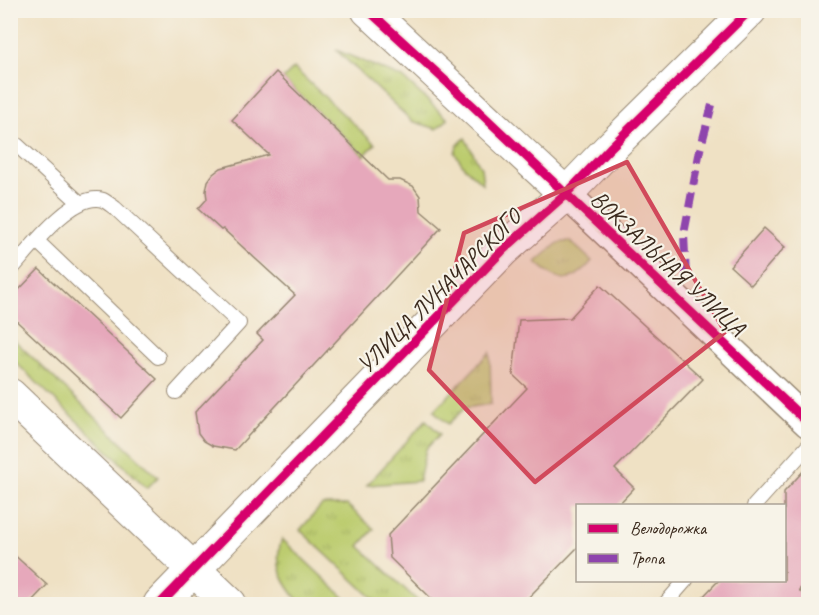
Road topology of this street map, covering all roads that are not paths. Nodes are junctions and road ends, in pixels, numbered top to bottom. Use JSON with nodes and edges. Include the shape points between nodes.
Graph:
{"nodes":[{"id":1,"x":368,"y":10,"type":"edge"},
{"id":2,"x":750,"y":10,"type":"edge"},
{"id":3,"x":17,"y":145,"type":"dead end"},
{"id":4,"x":566,"y":194,"type":"junction"},
{"id":5,"x":80,"y":203,"type":"junction"},
{"id":6,"x":38,"y":241,"type":"junction"},
{"id":7,"x":10,"y":271,"type":"edge"},
{"id":8,"x":158,"y":357,"type":"dead end"},
{"id":9,"x":177,"y":392,"type":"dead end"},
{"id":10,"x":10,"y":395,"type":"edge"},
{"id":11,"x":808,"y":427,"type":"edge"},
{"id":12,"x":755,"y":504,"type":"edge"},
{"id":13,"x":194,"y":570,"type":"junction"},
{"id":14,"x":684,"y":582,"type":"edge"},
{"id":15,"x":160,"y":604,"type":"edge"},
{"id":16,"x":230,"y":604,"type":"edge"},
{"id":17,"x":665,"y":604,"type":"edge"}],
"edges":[{"from":1,"to":4,"type":"street","name":"ВОКЗАЛЬНАЯ УЛИЦА"},
{"from":2,"to":4,"type":"street","name":"УЛИЦА ЛУНАЧАРСКОГО"},
{"from":3,"to":5,"type":"lane"},
{"from":4,"to":11,"type":"street","name":"ВОКЗАЛЬНАЯ УЛИЦА"},
{"from":4,"to":13,"type":"street","name":"УЛИЦА ЛУНАЧАРСКОГО","via":[[502,251]]},
{"from":5,"to":6,"type":"lane","via":[[65,212]]},
{"from":5,"to":9,"type":"lane","via":[[102,200],[115,208],[239,323]]},
{"from":6,"to":7,"type":"lane"},
{"from":6,"to":8,"type":"lane"},
{"from":10,"to":13,"type":"street"},
{"from":11,"to":12,"type":"lane"},
{"from":13,"to":15,"type":"street","name":"УЛИЦА ЛУНАЧАРСКОГО"},
{"from":13,"to":16,"type":"street"},
{"from":14,"to":17,"type":"lane"}]}
